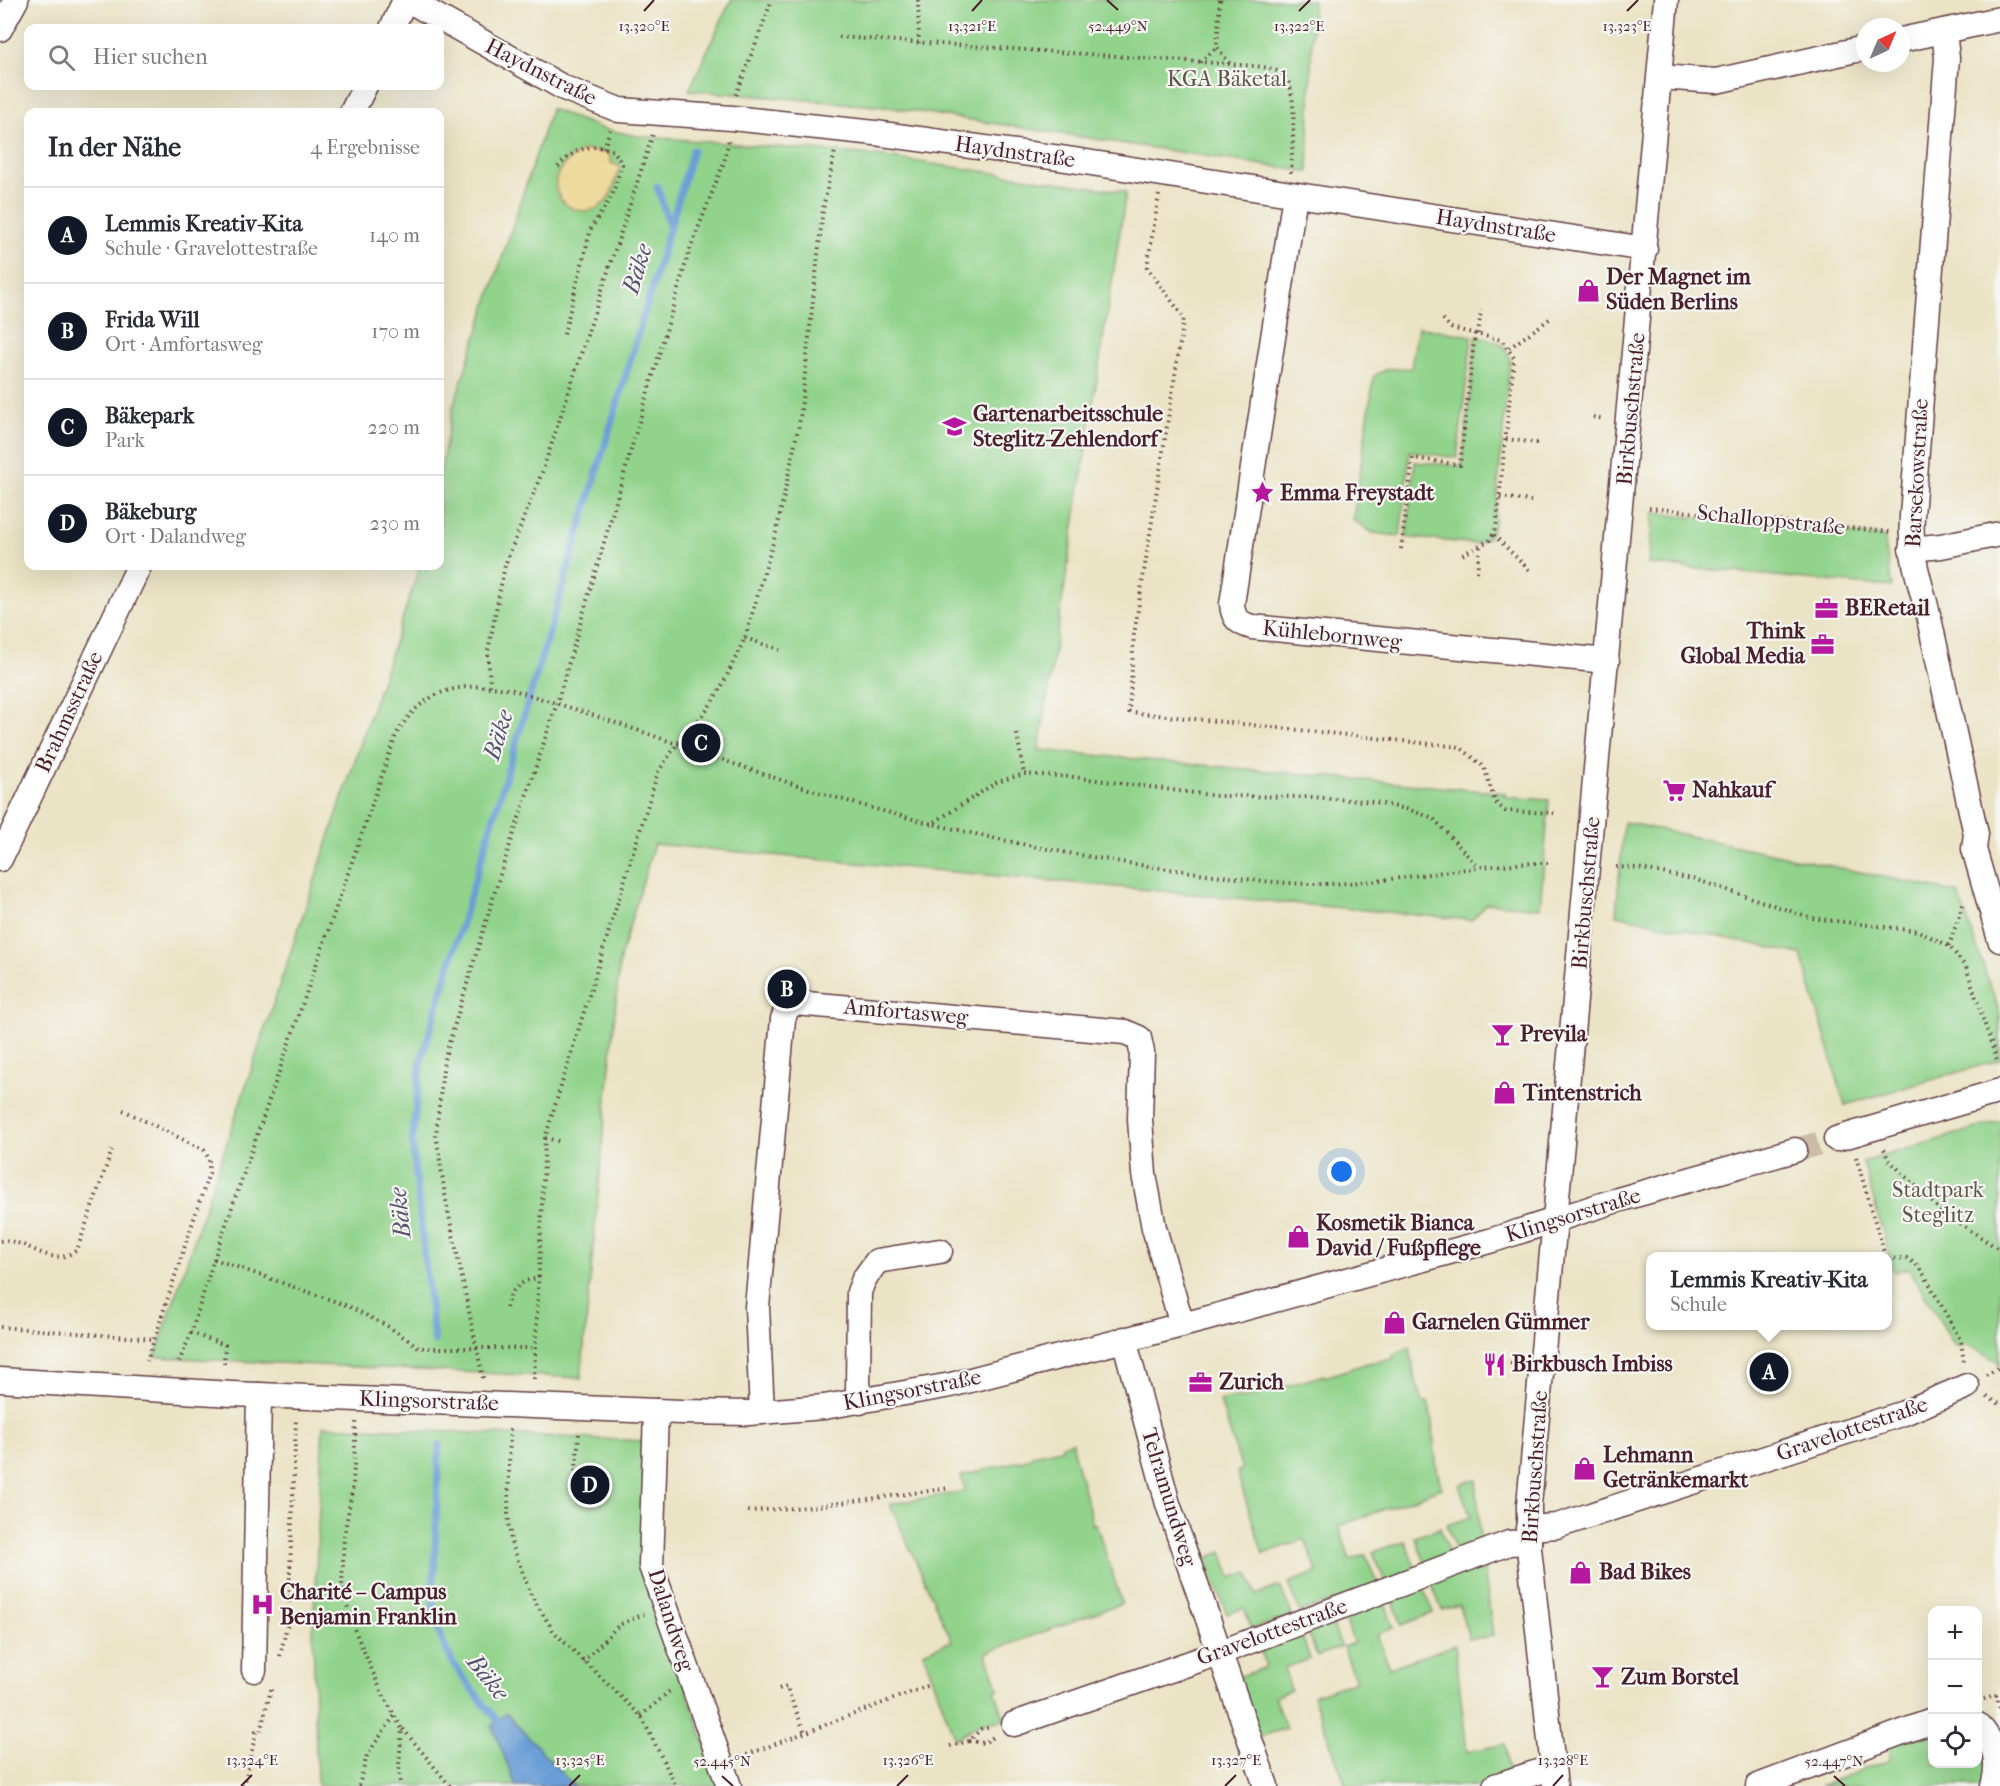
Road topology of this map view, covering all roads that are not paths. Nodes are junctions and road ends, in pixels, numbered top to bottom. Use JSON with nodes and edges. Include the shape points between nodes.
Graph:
{"nodes":[{"id":1,"x":16,"y":0,"type":"edge"},
{"id":2,"x":406,"y":0,"type":"edge"},
{"id":3,"x":1666,"y":0,"type":"edge"},
{"id":4,"x":2000,"y":19,"type":"edge"},
{"id":5,"x":394,"y":24,"type":"edge"},
{"id":6,"x":0,"y":29,"type":"edge"},
{"id":7,"x":1944,"y":31,"type":"junction"},
{"id":8,"x":1910,"y":38,"type":"edge"},
{"id":9,"x":1856,"y":50,"type":"edge"},
{"id":10,"x":1660,"y":77,"type":"junction"},
{"id":11,"x":363,"y":90,"type":"edge"},
{"id":12,"x":354,"y":108,"type":"edge"},
{"id":13,"x":1293,"y":184,"type":"junction"},
{"id":14,"x":1645,"y":249,"type":"junction"},
{"id":15,"x":2000,"y":534,"type":"edge"},
{"id":16,"x":1911,"y":549,"type":"junction"},
{"id":17,"x":136,"y":570,"type":"edge"},
{"id":18,"x":1607,"y":661,"type":"junction"},
{"id":19,"x":0,"y":860,"type":"edge"},
{"id":20,"x":2000,"y":940,"type":"edge"},
{"id":21,"x":2000,"y":1091,"type":"edge"},
{"id":22,"x":1836,"y":1139,"type":"tunnel mouth"},
{"id":23,"x":1796,"y":1150,"type":"tunnel mouth"},
{"id":24,"x":1556,"y":1220,"type":"junction"},
{"id":25,"x":940,"y":1251,"type":"dead end"},
{"id":26,"x":1182,"y":1325,"type":"junction"},
{"id":27,"x":1124,"y":1339,"type":"junction"},
{"id":28,"x":0,"y":1380,"type":"edge"},
{"id":29,"x":1967,"y":1386,"type":"road end"},
{"id":30,"x":259,"y":1395,"type":"junction"},
{"id":31,"x":860,"y":1402,"type":"junction"},
{"id":32,"x":656,"y":1411,"type":"junction"},
{"id":33,"x":762,"y":1412,"type":"junction"},
{"id":34,"x":1528,"y":1535,"type":"junction"},
{"id":35,"x":1219,"y":1653,"type":"junction"},
{"id":36,"x":254,"y":1670,"type":"dead end"},
{"id":37,"x":1928,"y":1722,"type":"edge"},
{"id":38,"x":1014,"y":1724,"type":"dead end"},
{"id":39,"x":1982,"y":1730,"type":"edge"},
{"id":40,"x":725,"y":1775,"type":"edge"},
{"id":41,"x":1554,"y":1776,"type":"edge"},
{"id":42,"x":1266,"y":1786,"type":"edge"},
{"id":43,"x":1496,"y":1786,"type":"edge"},
{"id":44,"x":1758,"y":1786,"type":"edge"},
{"id":45,"x":1993,"y":1786,"type":"edge"}],
"edges":[{"from":1,"to":6,"type":"street"},
{"from":2,"to":5,"type":"street"},
{"from":2,"to":13,"type":"street","name":"Haydnstraße","via":[[564,88],[619,110],[875,132]]},
{"from":3,"to":10,"type":"street","name":"Birkbuschstraße"},
{"from":4,"to":7,"type":"street"},
{"from":7,"to":8,"type":"street"},
{"from":7,"to":16,"type":"street","name":"Barsekowstraße","via":[[1947,58]]},
{"from":9,"to":10,"type":"street","via":[[1716,81]]},
{"from":10,"to":14,"type":"street","name":"Birkbuschstraße"},
{"from":11,"to":12,"type":"street"},
{"from":13,"to":14,"type":"street","name":"Haydnstraße"},
{"from":13,"to":18,"type":"street","name":"Kühlebornweg","via":[[1233,615],[1252,627]]},
{"from":14,"to":18,"type":"street","name":"Birkbuschstraße"},
{"from":15,"to":16,"type":"street"},
{"from":16,"to":20,"type":"street","name":"Barsekowstraße","via":[[1976,834],[1974,849]]},
{"from":17,"to":19,"type":"street","name":"Brahmsstraße"},
{"from":18,"to":24,"type":"street","name":"Birkbuschstraße"},
{"from":21,"to":22,"type":"street"},
{"from":23,"to":24,"type":"street","name":"Klingsorstraße"},
{"from":24,"to":26,"type":"street","name":"Klingsorstraße"},
{"from":24,"to":34,"type":"street","name":"Birkbuschstraße"},
{"from":25,"to":31,"type":"street","via":[[877,1261],[864,1279],[859,1292]]},
{"from":26,"to":27,"type":"street","name":"Klingsorstraße"},
{"from":26,"to":33,"type":"street","name":"Amfortasweg","via":[[1154,1228],[1144,1174],[1139,1038],[1125,1032],[795,1003],[788,1006],[783,1019],[758,1295]]},
{"from":27,"to":31,"type":"street","name":"Klingsorstraße","via":[[951,1384]]},
{"from":27,"to":35,"type":"street","name":"Telramundweg","via":[[1168,1504]]},
{"from":28,"to":30,"type":"street","name":"Klingsorstraße"},
{"from":29,"to":34,"type":"street","name":"Gravelottestraße","via":[[1921,1407]]},
{"from":30,"to":32,"type":"street","name":"Klingsorstraße"},
{"from":30,"to":36,"type":"street"},
{"from":31,"to":33,"type":"street","name":"Klingsorstraße"},
{"from":32,"to":33,"type":"street","name":"Klingsorstraße"},
{"from":32,"to":40,"type":"street","name":"Dalandweg","via":[[651,1566]]},
{"from":34,"to":35,"type":"street","name":"Gravelottestraße"},
{"from":34,"to":41,"type":"street","name":"Birkbuschstraße"},
{"from":35,"to":38,"type":"street","name":"Gravelottestraße"},
{"from":35,"to":42,"type":"street","name":"Telramundweg"},
{"from":37,"to":44,"type":"street"},
{"from":39,"to":45,"type":"street","via":[[1997,1753]]},
{"from":41,"to":43,"type":"street"}]}
